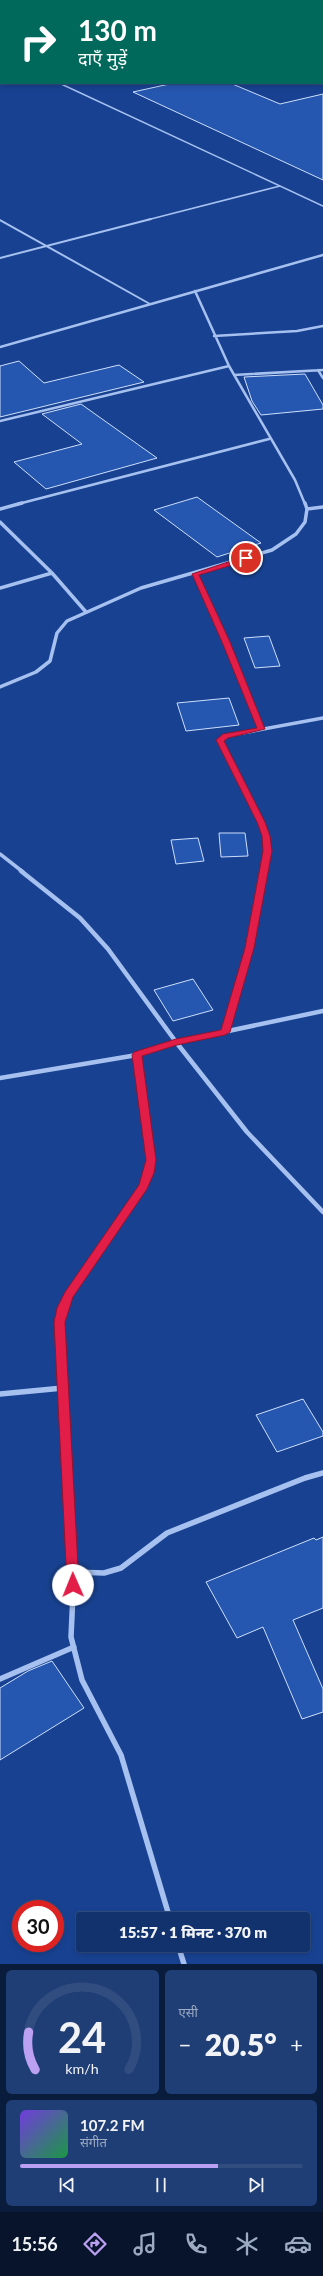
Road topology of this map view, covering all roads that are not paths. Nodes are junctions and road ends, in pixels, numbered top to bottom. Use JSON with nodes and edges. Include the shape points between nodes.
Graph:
{"nodes":[{"id":1,"x":61,"y":84,"type":"edge"},
{"id":2,"x":280,"y":186,"type":"junction"},
{"id":3,"x":323,"y":206,"type":"edge"},
{"id":4,"x":0,"y":220,"type":"edge"},
{"id":5,"x":45,"y":247,"type":"junction"},
{"id":6,"x":323,"y":255,"type":"edge"},
{"id":7,"x":0,"y":258,"type":"edge"},
{"id":8,"x":195,"y":291,"type":"junction"},
{"id":9,"x":150,"y":304,"type":"junction"},
{"id":10,"x":323,"y":326,"type":"edge"},
{"id":11,"x":214,"y":336,"type":"junction"},
{"id":12,"x":0,"y":347,"type":"edge"},
{"id":13,"x":229,"y":366,"type":"junction"},
{"id":14,"x":318,"y":370,"type":"junction"},
{"id":15,"x":323,"y":370,"type":"edge"},
{"id":16,"x":234,"y":375,"type":"junction"},
{"id":17,"x":323,"y":378,"type":"edge"},
{"id":18,"x":0,"y":421,"type":"edge"},
{"id":19,"x":269,"y":439,"type":"junction"},
{"id":20,"x":323,"y":507,"type":"edge"},
{"id":21,"x":0,"y":509,"type":"edge"},
{"id":22,"x":307,"y":509,"type":"junction"},
{"id":23,"x":0,"y":522,"type":"edge"},
{"id":24,"x":52,"y":572,"type":"junction"},
{"id":25,"x":195,"y":574,"type":"junction"},
{"id":26,"x":0,"y":588,"type":"edge"},
{"id":27,"x":86,"y":612,"type":"junction"},
{"id":28,"x":0,"y":687,"type":"edge"},
{"id":29,"x":323,"y":718,"type":"edge"},
{"id":30,"x":261,"y":729,"type":"junction"},
{"id":31,"x":0,"y":854,"type":"edge"},
{"id":32,"x":323,"y":1011,"type":"edge"},
{"id":33,"x":225,"y":1032,"type":"junction"},
{"id":34,"x":176,"y":1042,"type":"junction"},
{"id":35,"x":137,"y":1055,"type":"junction"},
{"id":36,"x":0,"y":1078,"type":"edge"},
{"id":37,"x":323,"y":1212,"type":"edge"},
{"id":38,"x":63,"y":1388,"type":"junction"},
{"id":39,"x":0,"y":1394,"type":"edge"},
{"id":40,"x":323,"y":1473,"type":"edge"},
{"id":41,"x":74,"y":1572,"type":"junction"},
{"id":42,"x":74,"y":1647,"type":"junction"},
{"id":43,"x":0,"y":1679,"type":"edge"},
{"id":44,"x":168,"y":1912,"type":"edge"},
{"id":45,"x":180,"y":1952,"type":"edge"},
{"id":46,"x":184,"y":1964,"type":"edge"}],
"edges":[{"from":1,"to":2,"type":"lane"},
{"from":2,"to":3,"type":"lane"},
{"from":2,"to":5,"type":"lane"},
{"from":4,"to":5,"type":"lane"},
{"from":5,"to":7,"type":"lane"},
{"from":5,"to":9,"type":"lane"},
{"from":6,"to":8,"type":"street"},
{"from":8,"to":9,"type":"street"},
{"from":8,"to":11,"type":"street"},
{"from":9,"to":12,"type":"street"},
{"from":10,"to":11,"type":"street","via":[[296,331]]},
{"from":11,"to":13,"type":"street"},
{"from":13,"to":16,"type":"street"},
{"from":13,"to":18,"type":"street"},
{"from":14,"to":15,"type":"street"},
{"from":14,"to":16,"type":"street"},
{"from":14,"to":17,"type":"street"},
{"from":16,"to":19,"type":"street"},
{"from":19,"to":21,"type":"street"},
{"from":19,"to":22,"type":"street","via":[[295,480]]},
{"from":20,"to":22,"type":"street"},
{"from":22,"to":25,"type":"street","via":[[305,522],[296,534],[272,550]]},
{"from":23,"to":24,"type":"street"},
{"from":24,"to":26,"type":"street"},
{"from":24,"to":27,"type":"street"},
{"from":25,"to":27,"type":"street","via":[[141,588]]},
{"from":25,"to":30,"type":"street"},
{"from":27,"to":28,"type":"street","via":[[60,627],[50,661],[36,672]]},
{"from":29,"to":30,"type":"street"},
{"from":30,"to":33,"type":"street","via":[[226,736],[220,740],[261,822],[268,851],[249,948]]},
{"from":31,"to":34,"type":"street","via":[[80,918],[108,949]]},
{"from":32,"to":33,"type":"street"},
{"from":33,"to":34,"type":"street"},
{"from":34,"to":35,"type":"street"},
{"from":34,"to":37,"type":"street","via":[[247,1132]]},
{"from":35,"to":36,"type":"street"},
{"from":35,"to":38,"type":"street","via":[[151,1160],[149,1173],[63,1308],[60,1322]]},
{"from":38,"to":39,"type":"street"},
{"from":38,"to":41,"type":"street"},
{"from":40,"to":41,"type":"street","via":[[156,1538],[126,1565],[115,1571]]},
{"from":41,"to":42,"type":"street","via":[[71,1637]]},
{"from":42,"to":43,"type":"street"},
{"from":42,"to":44,"type":"street","via":[[82,1680],[121,1755]]},
{"from":45,"to":46,"type":"street"}]}
